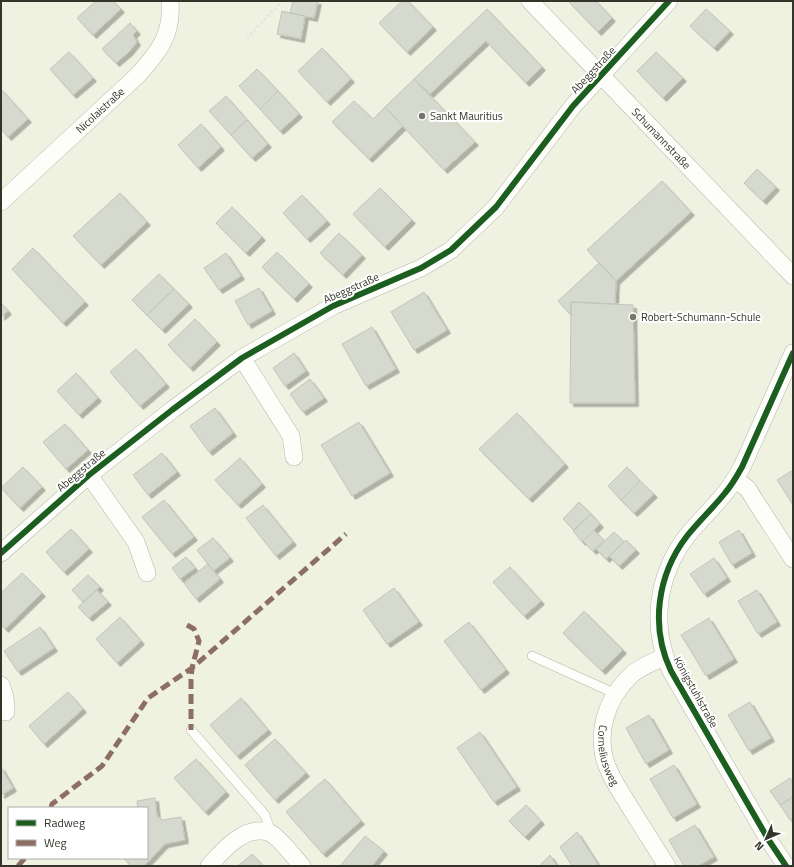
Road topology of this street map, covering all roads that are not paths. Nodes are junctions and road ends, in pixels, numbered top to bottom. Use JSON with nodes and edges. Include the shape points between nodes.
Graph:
{"nodes":[{"id":1,"x":170,"y":1,"type":"edge"},
{"id":2,"x":530,"y":1,"type":"edge"},
{"id":3,"x":669,"y":1,"type":"edge"},
{"id":4,"x":602,"y":75,"type":"junction"},
{"id":5,"x":1,"y":202,"type":"edge"},
{"id":6,"x":793,"y":276,"type":"edge"},
{"id":7,"x":793,"y":353,"type":"edge"},
{"id":8,"x":242,"y":358,"type":"junction"},
{"id":9,"x":294,"y":457,"type":"dead end"},
{"id":10,"x":89,"y":475,"type":"junction"},
{"id":11,"x":735,"y":479,"type":"junction"},
{"id":12,"x":1,"y":553,"type":"edge"},
{"id":13,"x":793,"y":559,"type":"edge"},
{"id":14,"x":147,"y":573,"type":"dead end"},
{"id":15,"x":532,"y":656,"type":"dead end"},
{"id":16,"x":664,"y":657,"type":"junction"},
{"id":17,"x":1,"y":685,"type":"edge"},
{"id":18,"x":616,"y":694,"type":"junction"},
{"id":19,"x":6,"y":712,"type":"dead end"},
{"id":20,"x":191,"y":730,"type":"dead end"},
{"id":21,"x":271,"y":833,"type":"junction"},
{"id":22,"x":209,"y":866,"type":"edge"},
{"id":23,"x":302,"y":866,"type":"edge"},
{"id":24,"x":667,"y":866,"type":"edge"},
{"id":25,"x":786,"y":866,"type":"edge"}],
"edges":[{"from":1,"to":5,"type":"street","name":"Nicolaistraße","via":[[167,34],[156,55],[137,76]]},
{"from":2,"to":4,"type":"street","name":"Schumannstraße"},
{"from":3,"to":4,"type":"street","name":"Abeggstraße"},
{"from":4,"to":6,"type":"street","name":"Schumannstraße"},
{"from":4,"to":8,"type":"street","name":"Abeggstraße","via":[[573,106],[496,207],[450,250],[421,268],[333,306]]},
{"from":7,"to":11,"type":"street","name":"Königstuhlstraße"},
{"from":8,"to":9,"type":"street","via":[[291,436]]},
{"from":8,"to":10,"type":"street","name":"Abeggstraße"},
{"from":10,"to":12,"type":"street","name":"Abeggstraße"},
{"from":10,"to":14,"type":"street","name":"Abeggstraße","via":[[136,542]]},
{"from":11,"to":13,"type":"street","via":[[748,489]]},
{"from":11,"to":16,"type":"street","name":"Königstuhlstraße","via":[[687,536],[667,569],[660,602],[659,626]]},
{"from":15,"to":18,"type":"lane"},
{"from":16,"to":18,"type":"street","name":"Corneliusweg","via":[[630,676]]},
{"from":16,"to":25,"type":"street","name":"Königstuhlstraße","via":[[760,826]]},
{"from":17,"to":19,"type":"street"},
{"from":18,"to":24,"type":"street","name":"Corneliusweg","via":[[609,705],[603,728],[607,765]]},
{"from":20,"to":21,"type":"lane","via":[[266,815]]},
{"from":21,"to":22,"type":"street","via":[[250,832],[241,836]]},
{"from":21,"to":23,"type":"street"}]}
